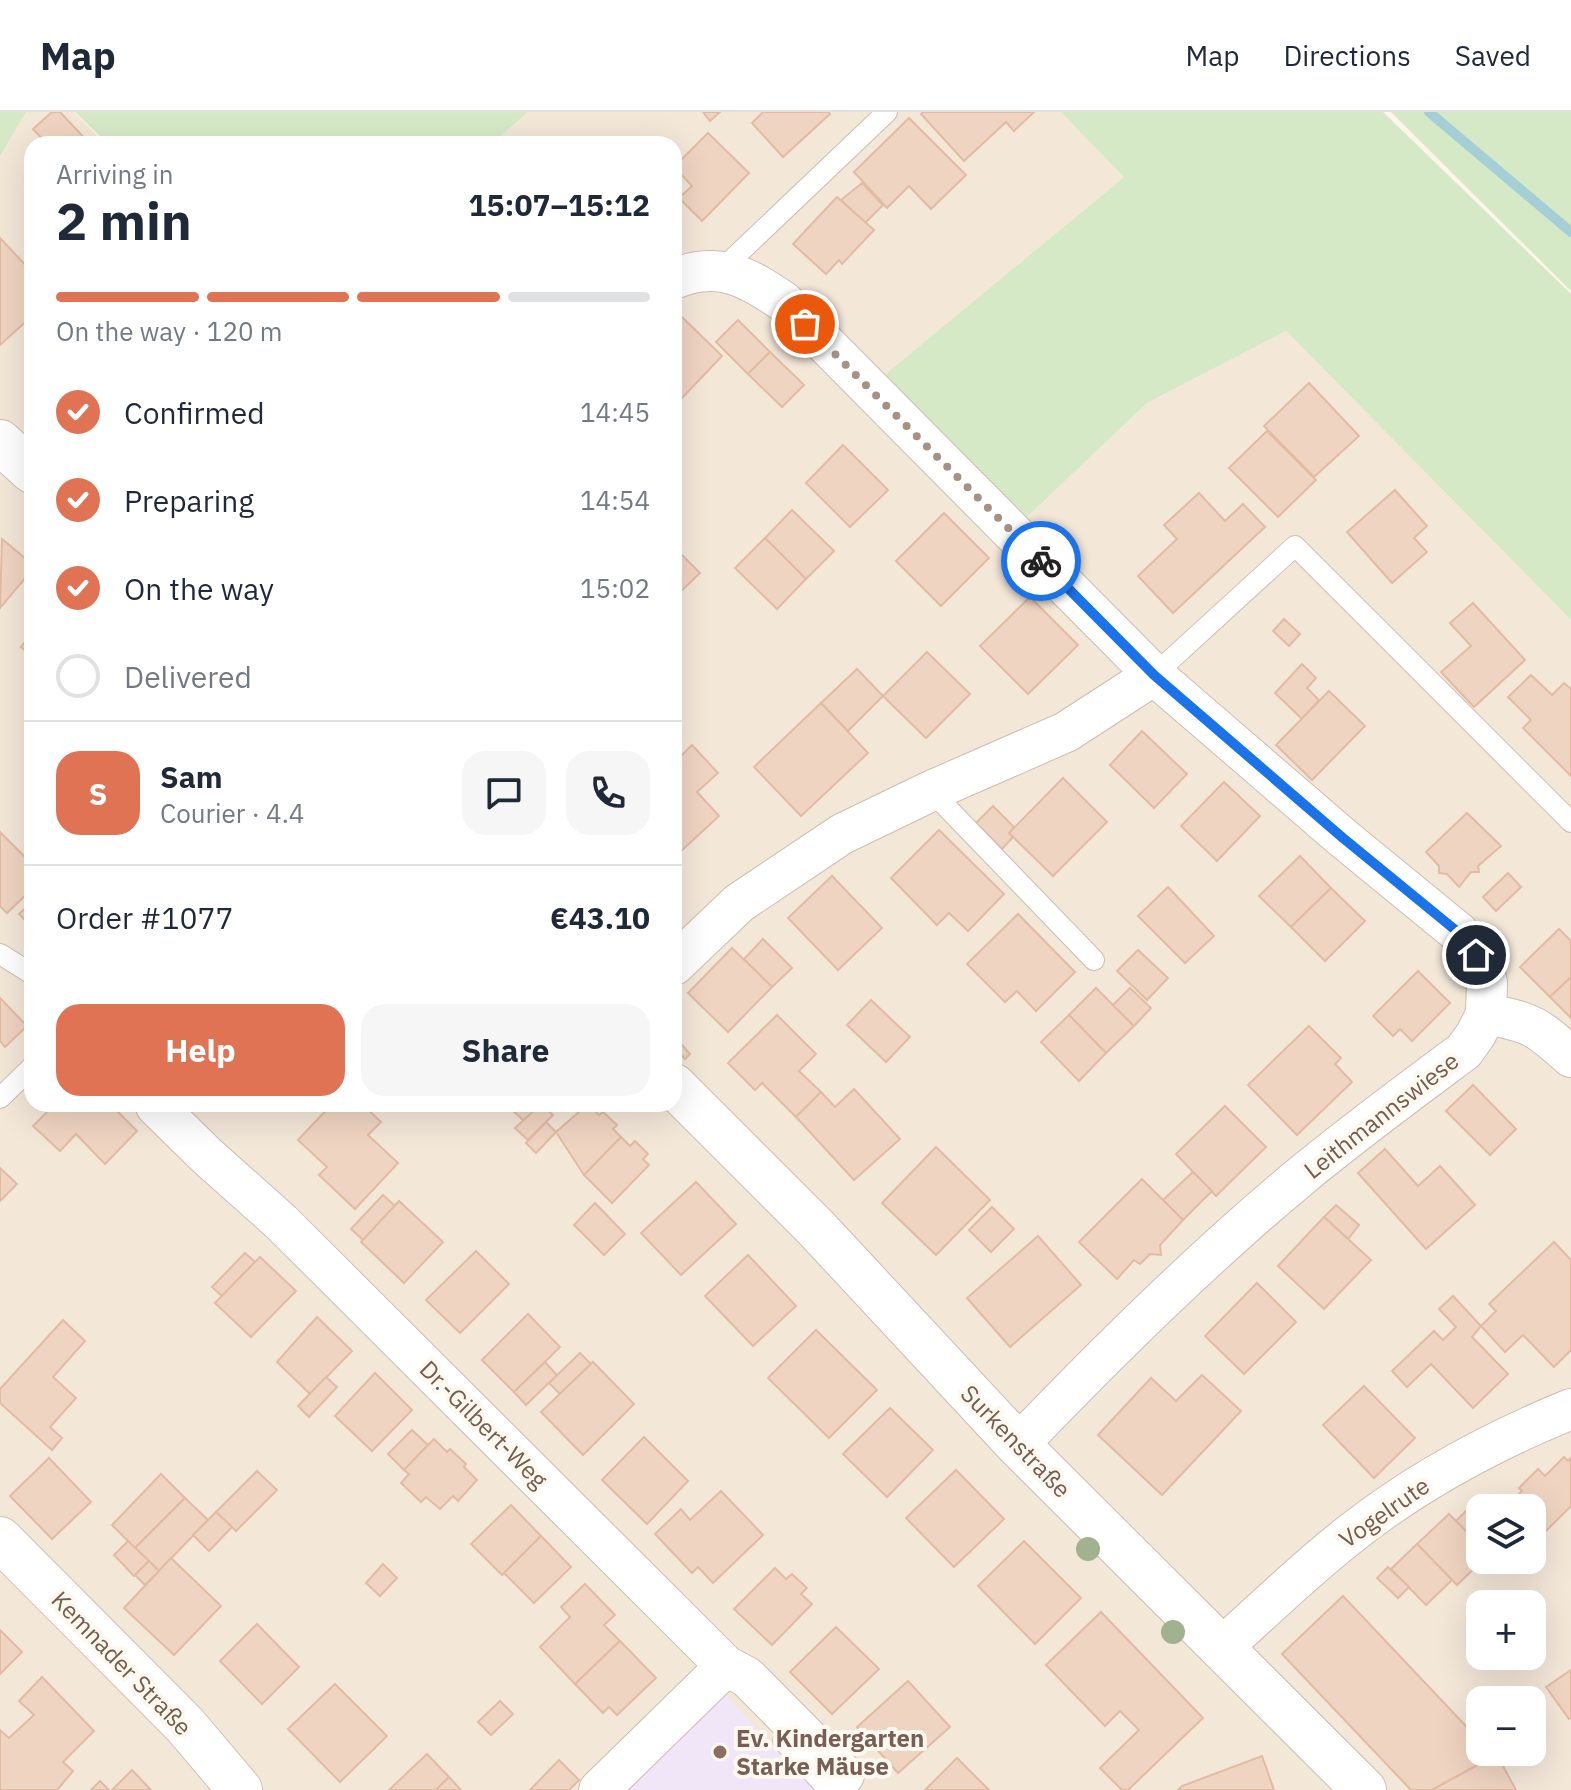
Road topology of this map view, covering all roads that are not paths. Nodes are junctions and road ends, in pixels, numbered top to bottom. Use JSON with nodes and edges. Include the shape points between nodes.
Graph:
{"nodes":[{"id":1,"x":887,"y":112,"type":"edge"},
{"id":2,"x":721,"y":270,"type":"junction"},
{"id":3,"x":682,"y":276,"type":"edge"},
{"id":4,"x":0,"y":442,"type":"edge"},
{"id":5,"x":24,"y":464,"type":"edge"},
{"id":6,"x":1154,"y":675,"type":"junction"},
{"id":7,"x":931,"y":791,"type":"junction"},
{"id":8,"x":1571,"y":822,"type":"edge"},
{"id":9,"x":0,"y":954,"type":"edge"},
{"id":10,"x":682,"y":957,"type":"edge"},
{"id":11,"x":1094,"y":960,"type":"dead end"},
{"id":12,"x":24,"y":969,"type":"edge"},
{"id":13,"x":1486,"y":1014,"type":"junction"},
{"id":14,"x":1571,"y":1057,"type":"edge"},
{"id":15,"x":24,"y":1075,"type":"edge"},
{"id":16,"x":682,"y":1094,"type":"edge"},
{"id":17,"x":0,"y":1098,"type":"edge"},
{"id":18,"x":164,"y":1112,"type":"edge"},
{"id":19,"x":1567,"y":1417,"type":"edge"},
{"id":20,"x":1018,"y":1445,"type":"junction"},
{"id":21,"x":0,"y":1539,"type":"edge"},
{"id":22,"x":1220,"y":1649,"type":"junction"},
{"id":23,"x":732,"y":1680,"type":"junction"},
{"id":24,"x":837,"y":1783,"type":"edge"},
{"id":25,"x":1353,"y":1787,"type":"edge"},
{"id":26,"x":240,"y":1790,"type":"edge"},
{"id":27,"x":599,"y":1790,"type":"edge"}],
"edges":[{"from":1,"to":2,"type":"lane"},
{"from":2,"to":3,"type":"street"},
{"from":2,"to":6,"type":"street","via":[[753,281],[784,302]]},
{"from":4,"to":5,"type":"street"},
{"from":6,"to":7,"type":"street","via":[[1066,732]]},
{"from":6,"to":8,"type":"lane","via":[[1295,546]]},
{"from":6,"to":13,"type":"street","via":[[1459,933],[1487,982]]},
{"from":7,"to":10,"type":"street","via":[[842,834],[739,903]]},
{"from":7,"to":11,"type":"lane"},
{"from":9,"to":12,"type":"lane"},
{"from":13,"to":14,"type":"street","via":[[1541,1029]]},
{"from":13,"to":20,"type":"street","name":"Leithmannswiese","via":[[1464,1051],[1254,1217]]},
{"from":15,"to":17,"type":"lane"},
{"from":16,"to":20,"type":"street","name":"Surkenstraße","via":[[816,1228]]},
{"from":18,"to":23,"type":"street","name":"Dr.-Gilbert-Weg","via":[[249,1176],[291,1232]]},
{"from":19,"to":22,"type":"street","name":"Vogelrute","via":[[1441,1472],[1354,1530]]},
{"from":20,"to":22,"type":"street","name":"Surkenstraße"},
{"from":21,"to":26,"type":"street","name":"Kemnader Straße","via":[[185,1725]]},
{"from":22,"to":25,"type":"street","name":"Surkenstraße"},
{"from":23,"to":24,"type":"street","name":"Dr.-Gilbert-Weg","via":[[747,1677]]},
{"from":23,"to":27,"type":"street"}]}
